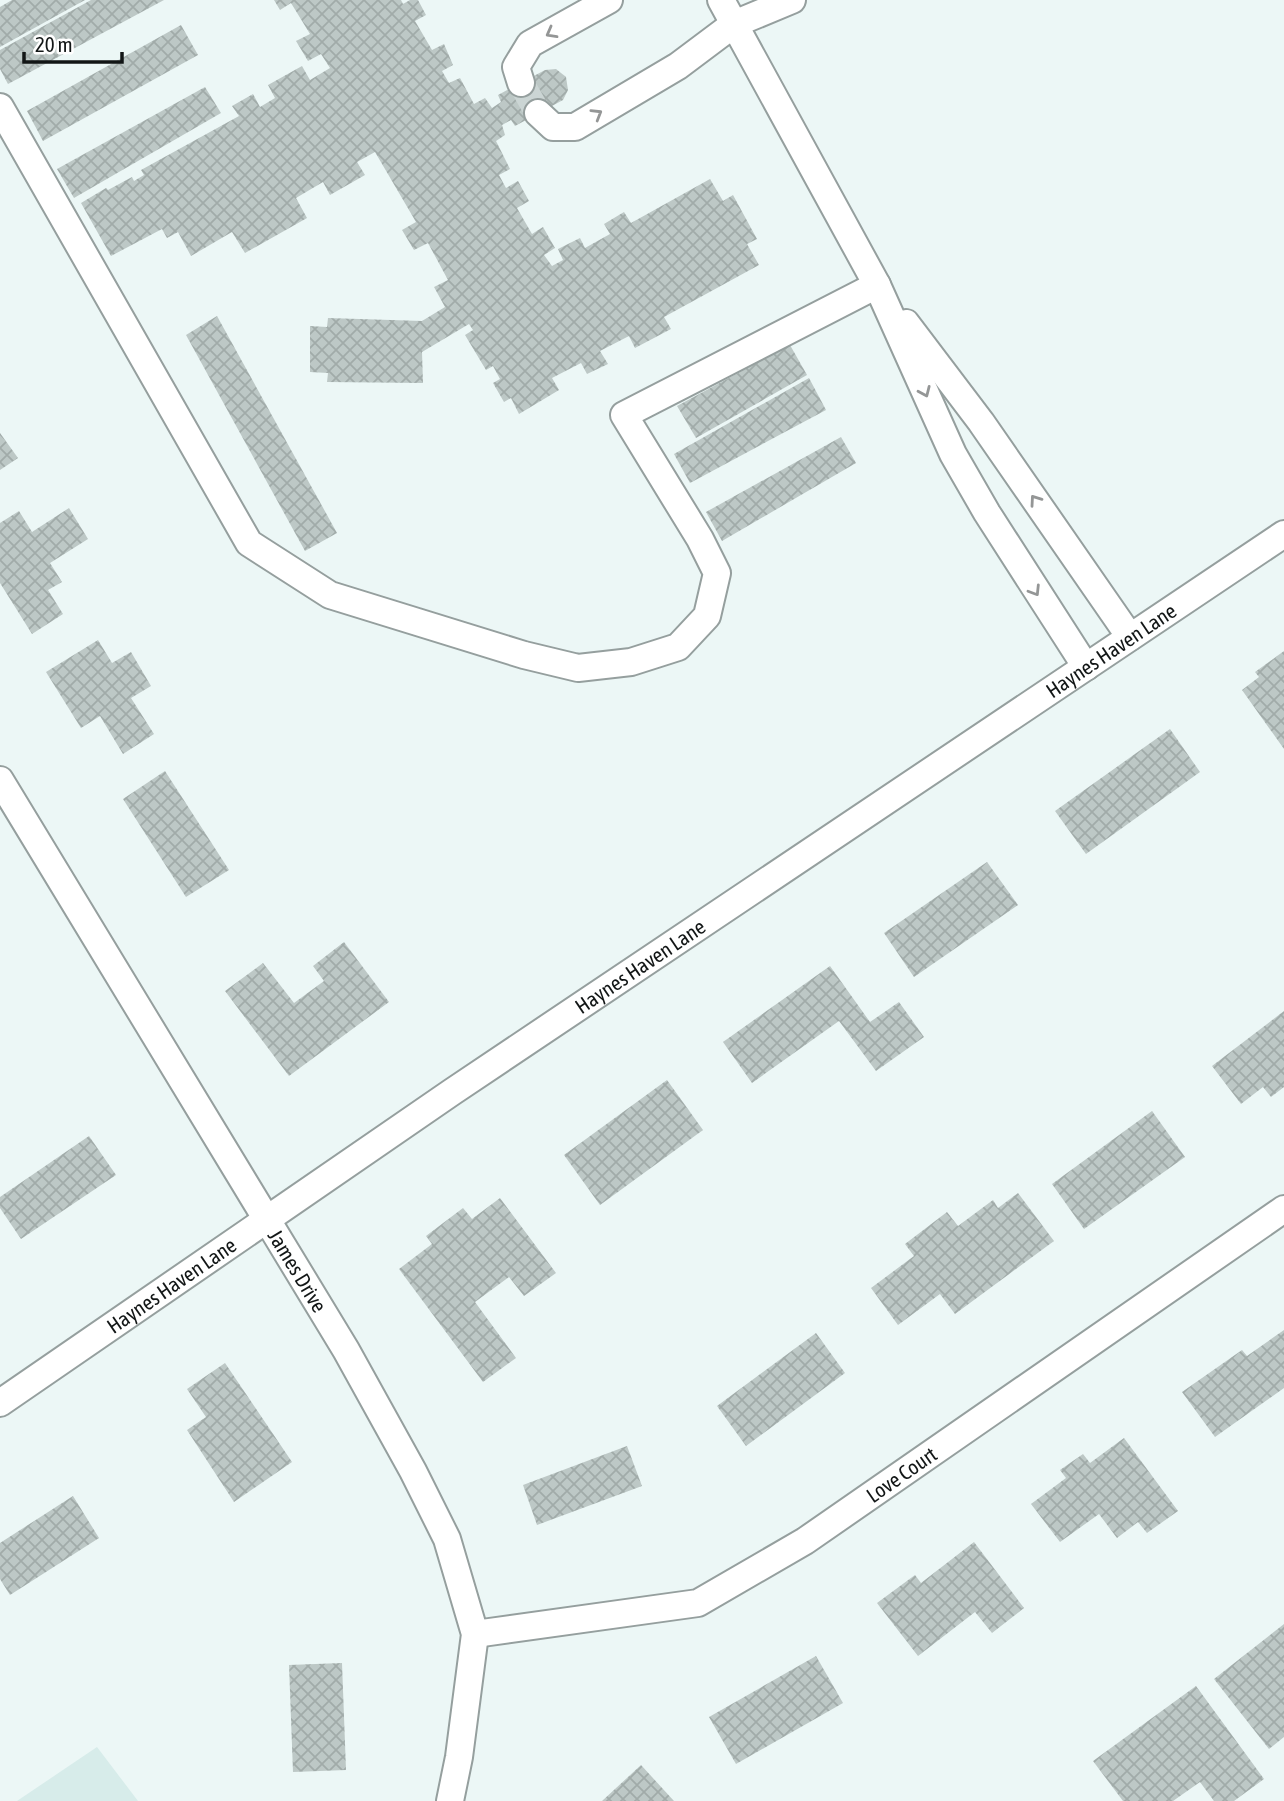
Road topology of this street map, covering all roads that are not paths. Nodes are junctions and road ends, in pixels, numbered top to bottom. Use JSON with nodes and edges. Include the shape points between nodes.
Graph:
{"nodes":[{"id":1,"x":609,"y":0,"type":"edge"},
{"id":2,"x":721,"y":0,"type":"edge"},
{"id":3,"x":792,"y":0,"type":"edge"},
{"id":4,"x":734,"y":24,"type":"junction"},
{"id":5,"x":520,"y":83,"type":"tunnel mouth"},
{"id":6,"x":0,"y":107,"type":"edge"},
{"id":7,"x":538,"y":113,"type":"tunnel mouth"},
{"id":8,"x":877,"y":285,"type":"junction"},
{"id":9,"x":1284,"y":534,"type":"edge"},
{"id":10,"x":1130,"y":637,"type":"junction"},
{"id":11,"x":1086,"y":667,"type":"junction"},
{"id":12,"x":0,"y":780,"type":"edge"},
{"id":13,"x":1284,"y":1209,"type":"edge"},
{"id":14,"x":266,"y":1219,"type":"junction"},
{"id":15,"x":0,"y":1403,"type":"edge"},
{"id":16,"x":475,"y":1634,"type":"junction"},
{"id":17,"x":450,"y":1801,"type":"edge"}],
"edges":[{"from":1,"to":5,"type":"street","one_way":true,"via":[[530,44],[516,67]]},
{"from":2,"to":4,"type":"street"},
{"from":3,"to":4,"type":"street"},
{"from":7,"to":4,"type":"street","one_way":true,"via":[[553,127],[575,127],[678,66]]},
{"from":4,"to":8,"type":"street"},
{"from":6,"to":8,"type":"street","via":[[249,543],[330,595],[578,668],[631,662],[678,647],[707,616],[717,573],[624,415]]},
{"from":10,"to":8,"type":"street","one_way":true,"via":[[981,422]]},
{"from":8,"to":11,"type":"street","one_way":true,"via":[[953,454]]},
{"from":9,"to":10,"type":"street","name":"Haynes Haven Lane"},
{"from":10,"to":11,"type":"street","name":"Haynes Haven Lane"},
{"from":11,"to":14,"type":"street","name":"Haynes Haven Lane"},
{"from":12,"to":14,"type":"street","name":"James Drive"},
{"from":13,"to":16,"type":"street","name":"Love Court","via":[[805,1541],[698,1603]]},
{"from":14,"to":15,"type":"street","name":"Haynes Haven Lane"},
{"from":14,"to":16,"type":"street","name":"James Drive","via":[[413,1471],[447,1539]]},
{"from":16,"to":17,"type":"street","name":"James Drive"}]}
